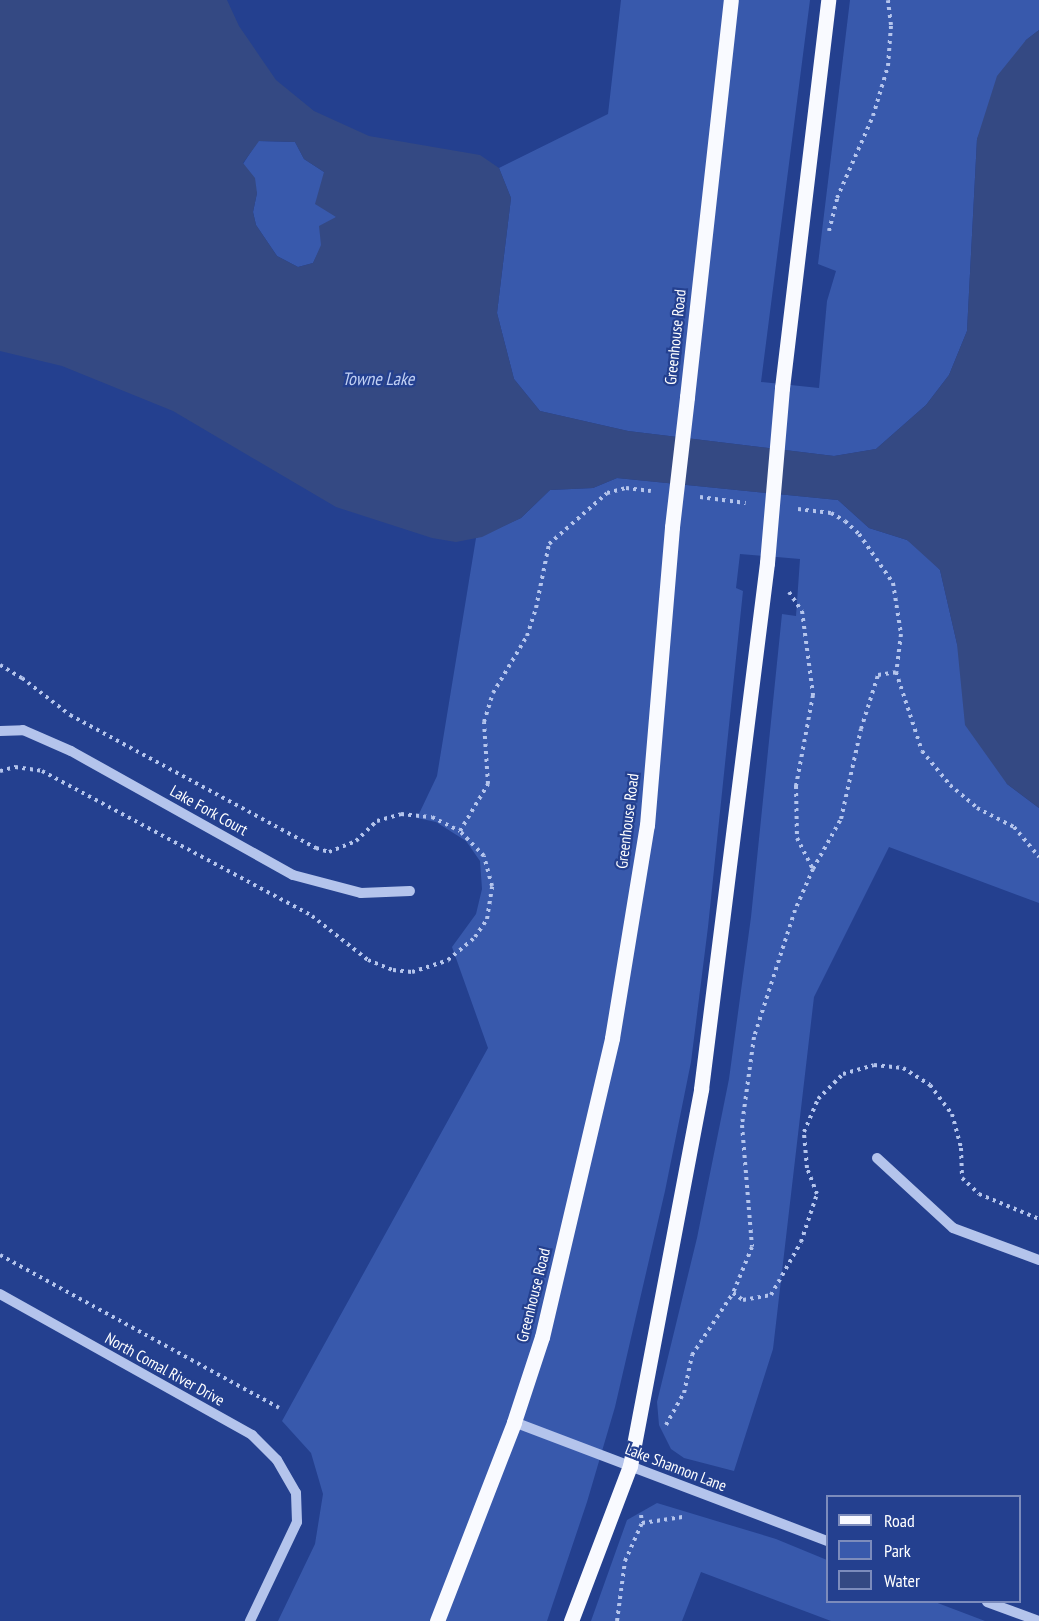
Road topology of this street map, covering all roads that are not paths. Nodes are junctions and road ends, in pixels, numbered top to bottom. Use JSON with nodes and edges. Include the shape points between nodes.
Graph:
{"nodes":[{"id":1,"x":731,"y":0,"type":"edge"},
{"id":2,"x":828,"y":0,"type":"edge"},
{"id":3,"x":0,"y":731,"type":"edge"},
{"id":4,"x":410,"y":891,"type":"dead end"},
{"id":5,"x":877,"y":1158,"type":"dead end"},
{"id":6,"x":1039,"y":1260,"type":"edge"},
{"id":7,"x":0,"y":1294,"type":"edge"},
{"id":8,"x":514,"y":1422,"type":"junction"},
{"id":9,"x":630,"y":1466,"type":"junction"},
{"id":10,"x":826,"y":1540,"type":"edge"},
{"id":11,"x":990,"y":1603,"type":"edge"},
{"id":12,"x":250,"y":1621,"type":"edge"},
{"id":13,"x":438,"y":1621,"type":"edge"},
{"id":14,"x":571,"y":1621,"type":"edge"},
{"id":15,"x":1039,"y":1621,"type":"edge"}],
"edges":[{"from":1,"to":8,"type":"main road","name":"Greenhouse Road","bridge":true,"via":[[672,527],[647,825],[612,1038],[542,1337]]},
{"from":2,"to":9,"type":"main road","bridge":true,"via":[[782,388],[767,563],[701,1089]]},
{"from":3,"to":4,"type":"street","name":"Lake Fork Court","via":[[23,730],[71,751],[293,875],[361,893]]},
{"from":5,"to":6,"type":"street","via":[[953,1227]]},
{"from":7,"to":12,"type":"street","name":"North Comal River Drive","via":[[252,1435],[276,1460],[296,1493],[297,1522]]},
{"from":8,"to":9,"type":"street","name":"Lake Shannon Lane"},
{"from":8,"to":13,"type":"main road","name":"Greenhouse Road"},
{"from":9,"to":10,"type":"street","name":"Lake Shannon Lane"},
{"from":9,"to":14,"type":"main road"},
{"from":11,"to":15,"type":"street"}]}
